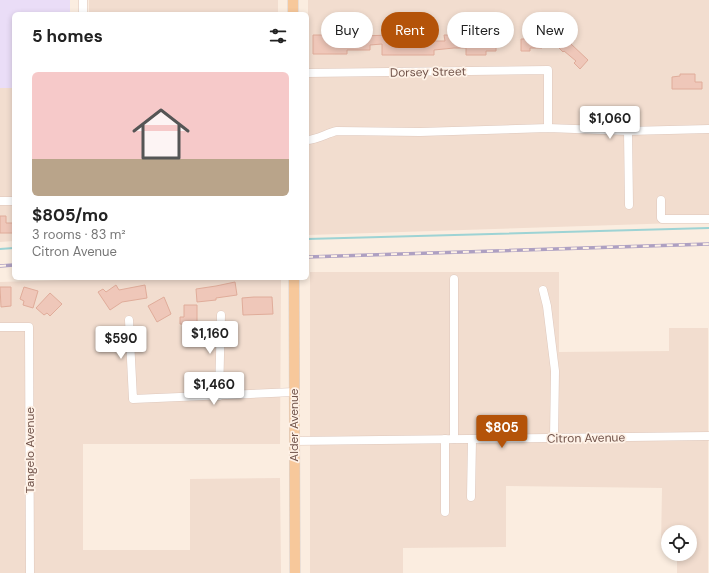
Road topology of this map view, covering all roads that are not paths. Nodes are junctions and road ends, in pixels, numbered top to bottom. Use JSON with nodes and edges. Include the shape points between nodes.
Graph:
{"nodes":[{"id":1,"x":83,"y":0,"type":"edge"},
{"id":2,"x":293,"y":0,"type":"edge"},
{"id":3,"x":83,"y":12,"type":"edge"},
{"id":4,"x":293,"y":12,"type":"edge"},
{"id":5,"x":309,"y":73,"type":"edge"},
{"id":6,"x":548,"y":128,"type":"junction"},
{"id":7,"x":709,"y":129,"type":"edge"},
{"id":8,"x":628,"y":131,"type":"junction"},
{"id":9,"x":309,"y":140,"type":"edge"},
{"id":10,"x":661,"y":200,"type":"dead end"},
{"id":11,"x":0,"y":201,"type":"edge"},
{"id":12,"x":12,"y":201,"type":"edge"},
{"id":13,"x":629,"y":205,"type":"dead end"},
{"id":14,"x":709,"y":219,"type":"edge"},
{"id":15,"x":454,"y":279,"type":"dead end"},
{"id":16,"x":294,"y":280,"type":"edge"},
{"id":17,"x":543,"y":290,"type":"dead end"},
{"id":18,"x":221,"y":315,"type":"dead end"},
{"id":19,"x":129,"y":320,"type":"dead end"},
{"id":20,"x":0,"y":327,"type":"edge"},
{"id":21,"x":294,"y":392,"type":"junction"},
{"id":22,"x":219,"y":396,"type":"junction"},
{"id":23,"x":709,"y":436,"type":"edge"},
{"id":24,"x":554,"y":438,"type":"junction"},
{"id":25,"x":449,"y":439,"type":"junction"},
{"id":26,"x":472,"y":439,"type":"junction"},
{"id":27,"x":294,"y":441,"type":"junction"},
{"id":28,"x":471,"y":497,"type":"dead end"},
{"id":29,"x":445,"y":512,"type":"dead end"},
{"id":30,"x":30,"y":573,"type":"edge"},
{"id":31,"x":295,"y":573,"type":"edge"}],
"edges":[{"from":1,"to":3,"type":"street"},
{"from":2,"to":4,"type":"main road"},
{"from":5,"to":6,"type":"street","name":"Dorsey Street","via":[[548,70]]},
{"from":6,"to":8,"type":"street"},
{"from":6,"to":9,"type":"street","via":[[420,132],[337,131]]},
{"from":7,"to":8,"type":"street"},
{"from":8,"to":13,"type":"street"},
{"from":10,"to":14,"type":"street","via":[[662,219]]},
{"from":11,"to":12,"type":"street"},
{"from":15,"to":25,"type":"street"},
{"from":16,"to":21,"type":"main road","name":"Alder Avenue"},
{"from":17,"to":24,"type":"street","via":[[555,371]]},
{"from":18,"to":22,"type":"street"},
{"from":19,"to":22,"type":"street","via":[[133,399]]},
{"from":20,"to":30,"type":"street","name":"Tangelo Avenue","via":[[29,327]]},
{"from":21,"to":22,"type":"street"},
{"from":21,"to":27,"type":"main road","name":"Alder Avenue"},
{"from":23,"to":24,"type":"street","name":"Citron Avenue"},
{"from":24,"to":26,"type":"street","name":"Citron Avenue"},
{"from":25,"to":26,"type":"street","name":"Citron Avenue"},
{"from":25,"to":27,"type":"street","name":"Citron Avenue"},
{"from":25,"to":29,"type":"street"},
{"from":26,"to":28,"type":"street"},
{"from":27,"to":31,"type":"main road","name":"Alder Avenue"}]}
